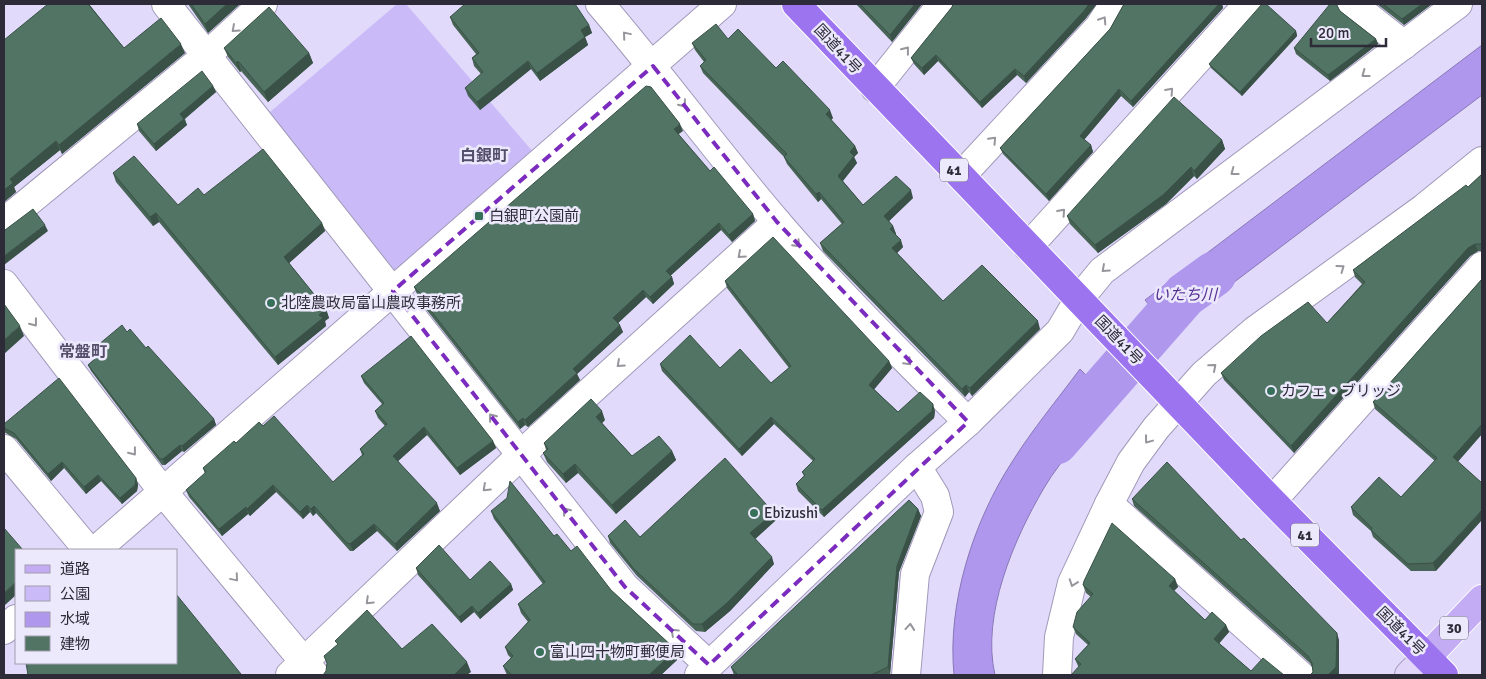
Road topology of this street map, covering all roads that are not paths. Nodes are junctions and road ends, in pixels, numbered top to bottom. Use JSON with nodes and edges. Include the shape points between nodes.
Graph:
{"nodes":[{"id":1,"x":166,"y":4,"type":"edge"},
{"id":2,"x":263,"y":4,"type":"edge"},
{"id":3,"x":600,"y":4,"type":"edge"},
{"id":4,"x":722,"y":4,"type":"edge"},
{"id":5,"x":796,"y":4,"type":"edge"},
{"id":6,"x":942,"y":4,"type":"edge"},
{"id":7,"x":1114,"y":4,"type":"edge"},
{"id":8,"x":1248,"y":4,"type":"edge"},
{"id":9,"x":1352,"y":4,"type":"edge"},
{"id":10,"x":1458,"y":4,"type":"edge"},
{"id":11,"x":1404,"y":45,"type":"junction"},
{"id":12,"x":207,"y":55,"type":"junction"},
{"id":13,"x":653,"y":66,"type":"junction"},
{"id":14,"x":875,"y":88,"type":"junction"},
{"id":15,"x":1482,"y":161,"type":"edge"},
{"id":16,"x":961,"y":176,"type":"junction"},
{"id":17,"x":4,"y":222,"type":"edge"},
{"id":18,"x":777,"y":222,"type":"junction"},
{"id":19,"x":1028,"y":247,"type":"junction"},
{"id":20,"x":1482,"y":266,"type":"edge"},
{"id":21,"x":4,"y":284,"type":"edge"},
{"id":22,"x":393,"y":291,"type":"junction"},
{"id":23,"x":1080,"y":299,"type":"junction"},
{"id":24,"x":1174,"y":397,"type":"junction"},
{"id":25,"x":968,"y":422,"type":"junction"},
{"id":26,"x":4,"y":449,"type":"edge"},
{"id":27,"x":522,"y":455,"type":"junction"},
{"id":28,"x":917,"y":468,"type":"junction"},
{"id":29,"x":164,"y":493,"type":"junction"},
{"id":30,"x":1272,"y":501,"type":"junction"},
{"id":31,"x":1108,"y":504,"type":"junction"},
{"id":32,"x":87,"y":549,"type":"edge"},
{"id":33,"x":97,"y":549,"type":"edge"},
{"id":34,"x":1482,"y":599,"type":"edge"},
{"id":35,"x":15,"y":620,"type":"edge"},
{"id":36,"x":4,"y":630,"type":"edge"},
{"id":37,"x":1427,"y":669,"type":"edge"},
{"id":38,"x":704,"y":670,"type":"edge"},
{"id":39,"x":303,"y":671,"type":"edge"},
{"id":40,"x":906,"y":675,"type":"edge"},
{"id":41,"x":1057,"y":675,"type":"edge"},
{"id":42,"x":1300,"y":675,"type":"edge"}],
"edges":[{"from":1,"to":12,"type":"street"},
{"from":2,"to":12,"type":"street","one_way":true},
{"from":13,"to":3,"type":"street","one_way":true},
{"from":4,"to":13,"type":"street"},
{"from":5,"to":14,"type":"highway","name":"国道41号","number":"41"},
{"from":14,"to":6,"type":"street","one_way":true},
{"from":16,"to":7,"type":"street","one_way":true,"via":[[1099,27]]},
{"from":19,"to":8,"type":"street","one_way":true},
{"from":9,"to":11,"type":"street"},
{"from":10,"to":11,"type":"street"},
{"from":11,"to":23,"type":"street","one_way":true,"via":[[1102,271]]},
{"from":12,"to":17,"type":"street"},
{"from":12,"to":22,"type":"street"},
{"from":13,"to":18,"type":"street","one_way":true},
{"from":13,"to":22,"type":"street"},
{"from":14,"to":16,"type":"highway","name":"国道41号","number":"41"},
{"from":24,"to":15,"type":"street","one_way":true,"via":[[1254,331],[1424,208]]},
{"from":16,"to":19,"type":"highway","name":"国道41号","number":"41"},
{"from":18,"to":25,"type":"street","one_way":true},
{"from":18,"to":27,"type":"street","one_way":true},
{"from":19,"to":23,"type":"highway","name":"国道41号","number":"41"},
{"from":20,"to":30,"type":"street"},
{"from":21,"to":29,"type":"street","one_way":true},
{"from":27,"to":22,"type":"street","one_way":true},
{"from":22,"to":29,"type":"street"},
{"from":23,"to":24,"type":"highway","name":"国道41号","number":"41"},
{"from":23,"to":25,"type":"street","via":[[1060,331]]},
{"from":24,"to":30,"type":"highway","name":"国道41号","number":"41"},
{"from":24,"to":31,"type":"street","one_way":true},
{"from":25,"to":28,"type":"street"},
{"from":26,"to":32,"type":"street"},
{"from":38,"to":27,"type":"street","one_way":true,"via":[[625,587]]},
{"from":27,"to":39,"type":"street","one_way":true},
{"from":28,"to":38,"type":"street"},
{"from":40,"to":28,"type":"street","one_way":true,"via":[[915,574],[939,512],[934,496]]},
{"from":29,"to":33,"type":"street"},
{"from":29,"to":39,"type":"street","one_way":true},
{"from":30,"to":37,"type":"highway","name":"国道41号","number":"41"},
{"from":31,"to":41,"type":"street","one_way":true,"via":[[1072,583],[1059,637]]},
{"from":31,"to":42,"type":"street"},
{"from":34,"to":37,"type":"main road","number":"30"},
{"from":35,"to":36,"type":"street"}]}
